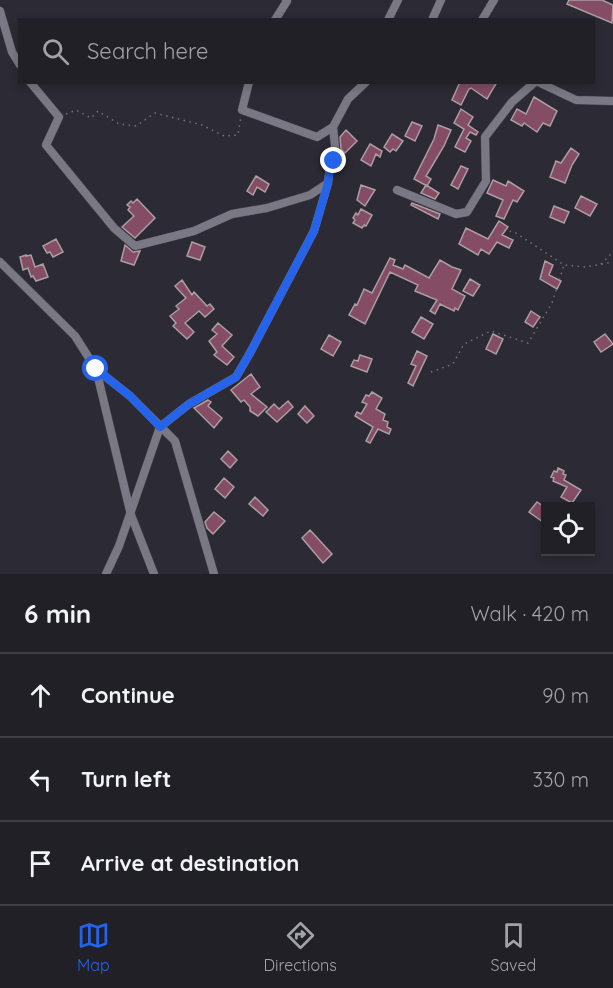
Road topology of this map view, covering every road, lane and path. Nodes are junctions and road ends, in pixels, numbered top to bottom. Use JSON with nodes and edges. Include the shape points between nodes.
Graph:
{"nodes":[{"id":1,"x":287,"y":0,"type":"edge"},
{"id":2,"x":398,"y":0,"type":"edge"},
{"id":3,"x":441,"y":0,"type":"edge"},
{"id":4,"x":494,"y":0,"type":"edge"},
{"id":5,"x":0,"y":11,"type":"edge"},
{"id":6,"x":276,"y":18,"type":"edge"},
{"id":7,"x":389,"y":18,"type":"edge"},
{"id":8,"x":433,"y":18,"type":"edge"},
{"id":9,"x":483,"y":18,"type":"edge"},
{"id":10,"x":18,"y":62,"type":"edge"},
{"id":11,"x":32,"y":84,"type":"edge"},
{"id":12,"x":248,"y":84,"type":"edge"},
{"id":13,"x":355,"y":84,"type":"edge"},
{"id":14,"x":364,"y":84,"type":"edge"},
{"id":15,"x":534,"y":84,"type":"edge"},
{"id":16,"x":540,"y":84,"type":"edge"},
{"id":17,"x":348,"y":99,"type":"junction"},
{"id":18,"x":613,"y":101,"type":"edge"},
{"id":19,"x":242,"y":110,"type":"junction"},
{"id":20,"x":59,"y":117,"type":"junction"},
{"id":21,"x":333,"y":127,"type":"junction"},
{"id":22,"x":328,"y":183,"type":"junction"},
{"id":23,"x":397,"y":190,"type":"dead end"},
{"id":24,"x":504,"y":228,"type":"dead end"},
{"id":25,"x":613,"y":252,"type":"edge"},
{"id":26,"x":0,"y":262,"type":"edge"},
{"id":27,"x":613,"y":262,"type":"edge"},
{"id":28,"x":601,"y":264,"type":"junction"},
{"id":29,"x":564,"y":265,"type":"junction"},
{"id":30,"x":96,"y":369,"type":"junction"},
{"id":31,"x":432,"y":372,"type":"dead end"},
{"id":32,"x":160,"y":427,"type":"junction"},
{"id":33,"x":131,"y":515,"type":"junction"},
{"id":34,"x":106,"y":574,"type":"edge"},
{"id":35,"x":154,"y":574,"type":"edge"},
{"id":36,"x":214,"y":574,"type":"edge"}],
"edges":[{"from":1,"to":6,"type":"street"},
{"from":2,"to":7,"type":"street"},
{"from":3,"to":8,"type":"street"},
{"from":4,"to":9,"type":"street"},
{"from":5,"to":10,"type":"street"},
{"from":11,"to":20,"type":"street"},
{"from":12,"to":19,"type":"street"},
{"from":13,"to":17,"type":"street"},
{"from":14,"to":17,"type":"street"},
{"from":15,"to":23,"type":"street","via":[[512,102],[485,137],[486,182],[467,212],[456,214]]},
{"from":16,"to":18,"type":"street","via":[[576,100]]},
{"from":17,"to":21,"type":"street"},
{"from":19,"to":20,"type":"path","via":[[238,135],[224,136],[202,125],[155,113],[136,126],[119,124],[98,111],[91,118],[76,110]]},
{"from":19,"to":21,"type":"street","via":[[317,137]]},
{"from":20,"to":22,"type":"street","via":[[46,145],[114,228],[135,246],[194,231],[232,214],[310,195]]},
{"from":21,"to":22,"type":"street","via":[[336,155]]},
{"from":22,"to":32,"type":"street","via":[[314,231],[236,377],[189,404]]},
{"from":24,"to":29,"type":"path"},
{"from":25,"to":28,"type":"path"},
{"from":26,"to":30,"type":"street","via":[[75,336]]},
{"from":27,"to":28,"type":"path"},
{"from":28,"to":29,"type":"path"},
{"from":29,"to":31,"type":"path","via":[[552,303],[528,343],[491,331],[465,344],[453,364]]},
{"from":30,"to":32,"type":"street"},
{"from":30,"to":33,"type":"street"},
{"from":32,"to":33,"type":"street"},
{"from":32,"to":36,"type":"street","via":[[176,441]]},
{"from":33,"to":34,"type":"street"},
{"from":33,"to":35,"type":"street"}]}
